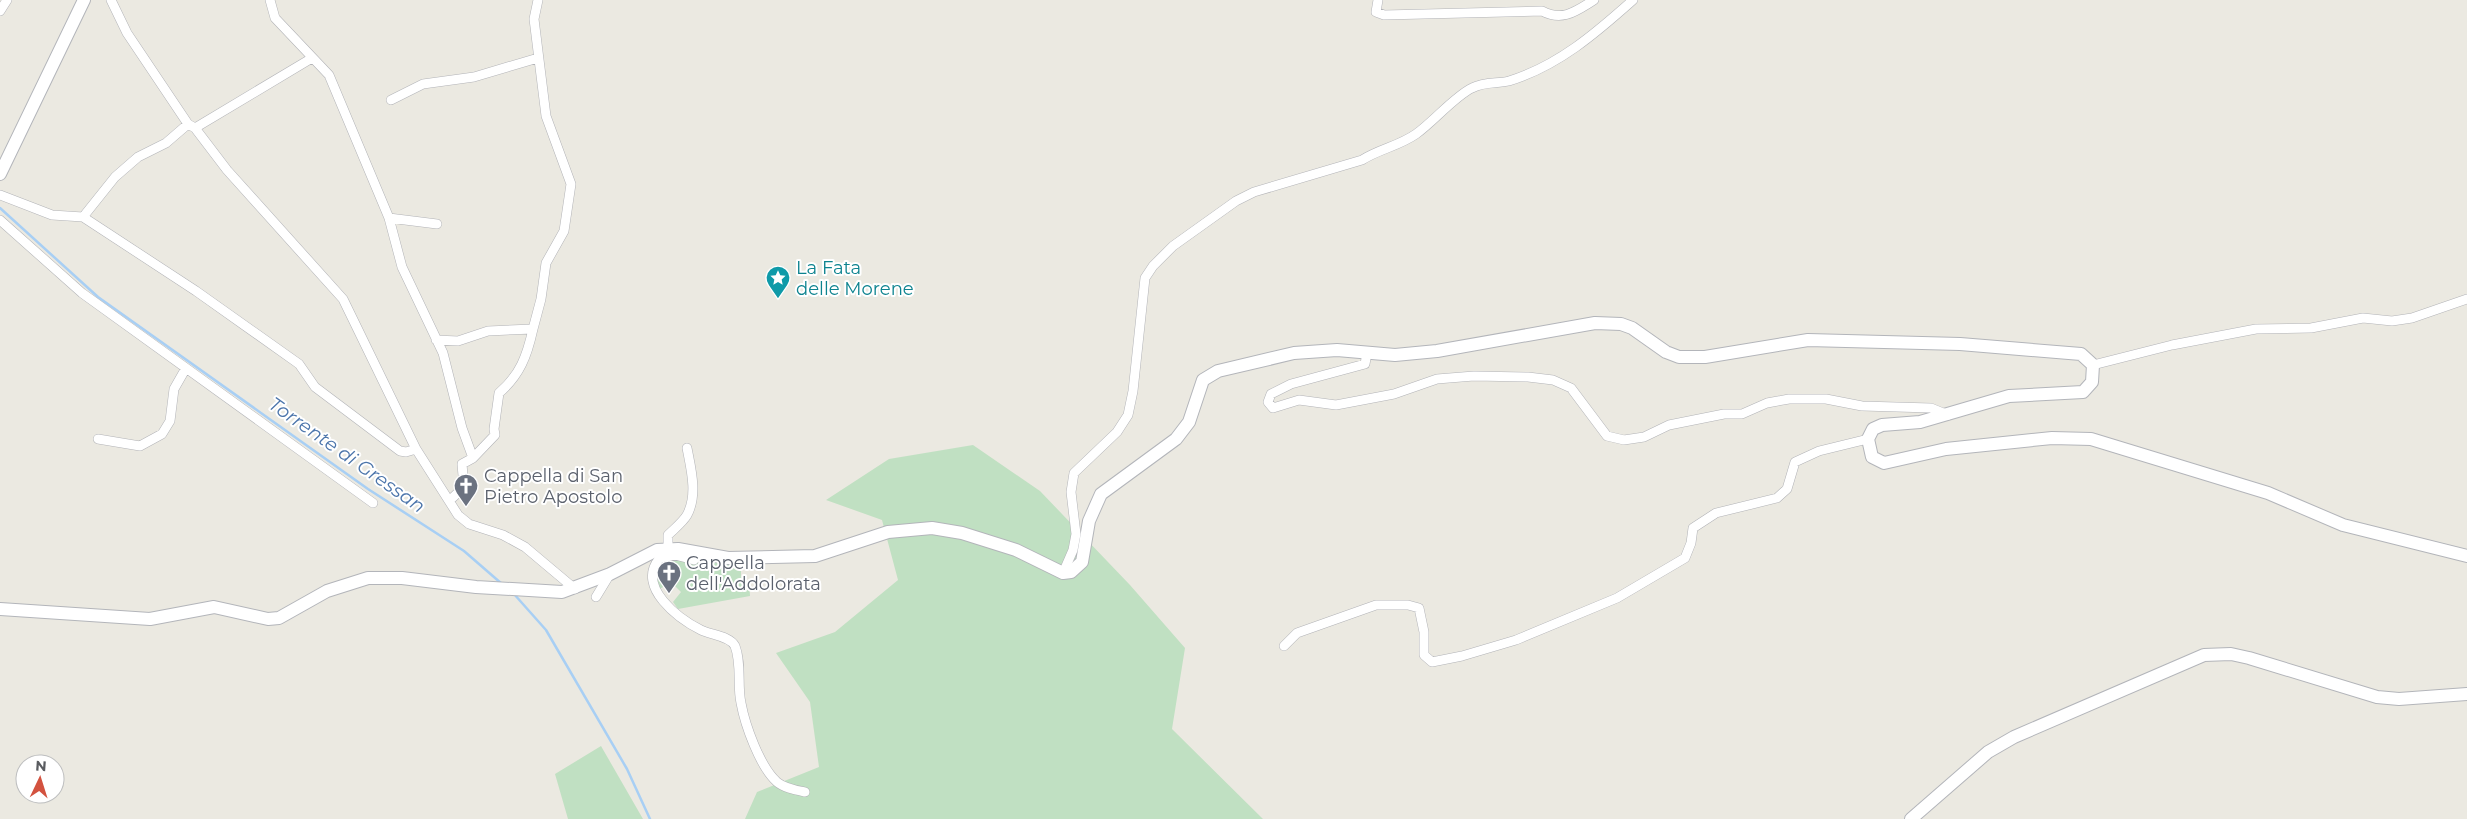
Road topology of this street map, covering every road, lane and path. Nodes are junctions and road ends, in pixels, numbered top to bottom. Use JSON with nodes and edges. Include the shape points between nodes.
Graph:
{"nodes":[{"id":1,"x":7,"y":0,"type":"edge"},
{"id":2,"x":84,"y":0,"type":"edge"},
{"id":3,"x":112,"y":0,"type":"edge"},
{"id":4,"x":270,"y":0,"type":"edge"},
{"id":5,"x":538,"y":0,"type":"edge"},
{"id":6,"x":1378,"y":0,"type":"edge"},
{"id":7,"x":1594,"y":0,"type":"edge"},
{"id":8,"x":1633,"y":0,"type":"edge"},
{"id":9,"x":0,"y":11,"type":"edge"},
{"id":10,"x":312,"y":58,"type":"junction"},
{"id":11,"x":538,"y":58,"type":"junction"},
{"id":12,"x":391,"y":100,"type":"dead end"},
{"id":13,"x":191,"y":126,"type":"junction"},
{"id":14,"x":0,"y":174,"type":"edge"},
{"id":15,"x":0,"y":195,"type":"edge"},
{"id":16,"x":83,"y":217,"type":"junction"},
{"id":17,"x":389,"y":218,"type":"junction"},
{"id":18,"x":0,"y":220,"type":"edge"},
{"id":19,"x":437,"y":224,"type":"dead end"},
{"id":20,"x":2467,"y":299,"type":"edge"},
{"id":21,"x":533,"y":329,"type":"junction"},
{"id":22,"x":436,"y":340,"type":"junction"},
{"id":23,"x":1367,"y":353,"type":"junction"},
{"id":24,"x":2093,"y":365,"type":"junction"},
{"id":25,"x":186,"y":368,"type":"junction"},
{"id":26,"x":1949,"y":415,"type":"junction"},
{"id":27,"x":98,"y":438,"type":"dead end"},
{"id":28,"x":1868,"y":439,"type":"junction"},
{"id":29,"x":687,"y":448,"type":"dead end"},
{"id":30,"x":416,"y":449,"type":"junction"},
{"id":31,"x":473,"y":458,"type":"junction"},
{"id":32,"x":449,"y":501,"type":"junction"},
{"id":33,"x":373,"y":503,"type":"dead end"},
{"id":34,"x":668,"y":548,"type":"junction"},
{"id":35,"x":698,"y":554,"type":"junction"},
{"id":36,"x":2467,"y":556,"type":"edge"},
{"id":37,"x":1062,"y":573,"type":"junction"},
{"id":38,"x":610,"y":574,"type":"junction"},
{"id":39,"x":575,"y":589,"type":"junction"},
{"id":40,"x":596,"y":597,"type":"dead end"},
{"id":41,"x":0,"y":609,"type":"edge"},
{"id":42,"x":1284,"y":646,"type":"dead end"},
{"id":43,"x":2467,"y":694,"type":"edge"},
{"id":44,"x":805,"y":792,"type":"dead end"},
{"id":45,"x":1911,"y":819,"type":"edge"}],
"edges":[{"from":1,"to":9,"type":"street"},
{"from":2,"to":14,"type":"street"},
{"from":3,"to":13,"type":"street","via":[[127,32]]},
{"from":4,"to":10,"type":"street","via":[[275,18]]},
{"from":5,"to":11,"type":"street","via":[[534,19]]},
{"from":6,"to":7,"type":"street","via":[[1376,12],[1384,15],[1542,11],[1552,16],[1571,13]]},
{"from":8,"to":37,"type":"street","via":[[1566,56],[1508,81],[1470,88],[1415,135],[1384,151],[1254,192],[1236,201],[1174,246],[1153,266],[1145,278],[1128,415],[1117,432],[1074,473],[1071,500],[1076,534],[1073,550]]},
{"from":10,"to":13,"type":"street"},
{"from":10,"to":17,"type":"street","via":[[329,75]]},
{"from":11,"to":12,"type":"street","via":[[474,77],[423,84]]},
{"from":11,"to":21,"type":"street","via":[[546,116],[571,184],[564,231],[546,263],[542,299]]},
{"from":13,"to":16,"type":"street","via":[[138,157],[115,177]]},
{"from":13,"to":30,"type":"street","via":[[343,299]]},
{"from":15,"to":16,"type":"street","via":[[52,214]]},
{"from":16,"to":30,"type":"street","via":[[196,290],[299,364],[315,387],[400,451]]},
{"from":17,"to":19,"type":"street"},
{"from":17,"to":22,"type":"street","via":[[402,267]]},
{"from":18,"to":25,"type":"street","via":[[82,293]]},
{"from":20,"to":24,"type":"street","via":[[2412,318],[2392,321],[2363,318],[2311,328],[2256,329]]},
{"from":21,"to":22,"type":"street","via":[[488,331],[458,341]]},
{"from":21,"to":31,"type":"street","via":[[521,368],[512,382],[498,393],[495,435]]},
{"from":22,"to":31,"type":"street","via":[[450,375],[462,428]]},
{"from":23,"to":24,"type":"street","via":[[1395,355],[1438,351],[1595,324],[1612,324],[1632,328],[1666,352],[1679,357],[1705,357],[1808,340],[1826,340],[2072,351]]},
{"from":23,"to":26,"type":"street","via":[[1365,364],[1291,384],[1271,394],[1268,402],[1273,408],[1299,400],[1336,405],[1394,394],[1437,379],[1528,377],[1553,380],[1571,388],[1607,436],[1624,440],[1644,437],[1669,425],[1724,414],[1742,414],[1766,403],[1788,399],[1931,408]]},
{"from":23,"to":37,"type":"street","via":[[1337,350],[1294,353],[1218,371],[1203,380],[1189,422],[1176,439],[1101,494],[1089,521],[1082,562],[1071,572]]},
{"from":24,"to":26,"type":"street","via":[[2092,382],[2083,392],[2009,396]]},
{"from":25,"to":27,"type":"street","via":[[174,389],[170,421],[162,434],[140,446]]},
{"from":25,"to":33,"type":"street"},
{"from":26,"to":28,"type":"street","via":[[1920,422],[1882,424],[1873,429]]},
{"from":28,"to":36,"type":"street","via":[[1872,457],[1884,463],[1946,449],[2052,438],[2092,439],[2268,493],[2343,525]]},
{"from":28,"to":42,"type":"street","via":[[1819,451],[1795,462],[1787,489],[1777,498],[1716,513],[1693,528],[1685,558],[1617,598],[1516,640],[1432,662],[1424,655],[1419,608],[1376,605],[1297,633]]},
{"from":29,"to":34,"type":"street","via":[[693,485],[689,508],[687,515],[668,535]]},
{"from":30,"to":32,"type":"street"},
{"from":31,"to":32,"type":"street","via":[[462,464],[464,487]]},
{"from":32,"to":39,"type":"street","via":[[469,524],[503,535],[525,547]]},
{"from":34,"to":35,"type":"street"},
{"from":34,"to":38,"type":"street","via":[[651,552]]},
{"from":35,"to":37,"type":"street","via":[[728,558],[815,556],[888,532],[932,528],[962,533],[1016,550]]},
{"from":35,"to":44,"type":"street","via":[[694,560],[675,555],[659,559],[653,577],[656,591],[660,599],[687,621],[731,641],[738,665],[741,703],[761,759],[776,782]]},
{"from":38,"to":39,"type":"street"},
{"from":38,"to":40,"type":"street"},
{"from":39,"to":41,"type":"street","via":[[552,593],[402,578],[368,578],[327,591],[279,618],[268,619],[214,607],[150,619]]},
{"from":43,"to":45,"type":"street","via":[[2399,699],[2377,697],[2248,658],[2231,654],[2204,655],[2014,737],[1988,752]]}]}
